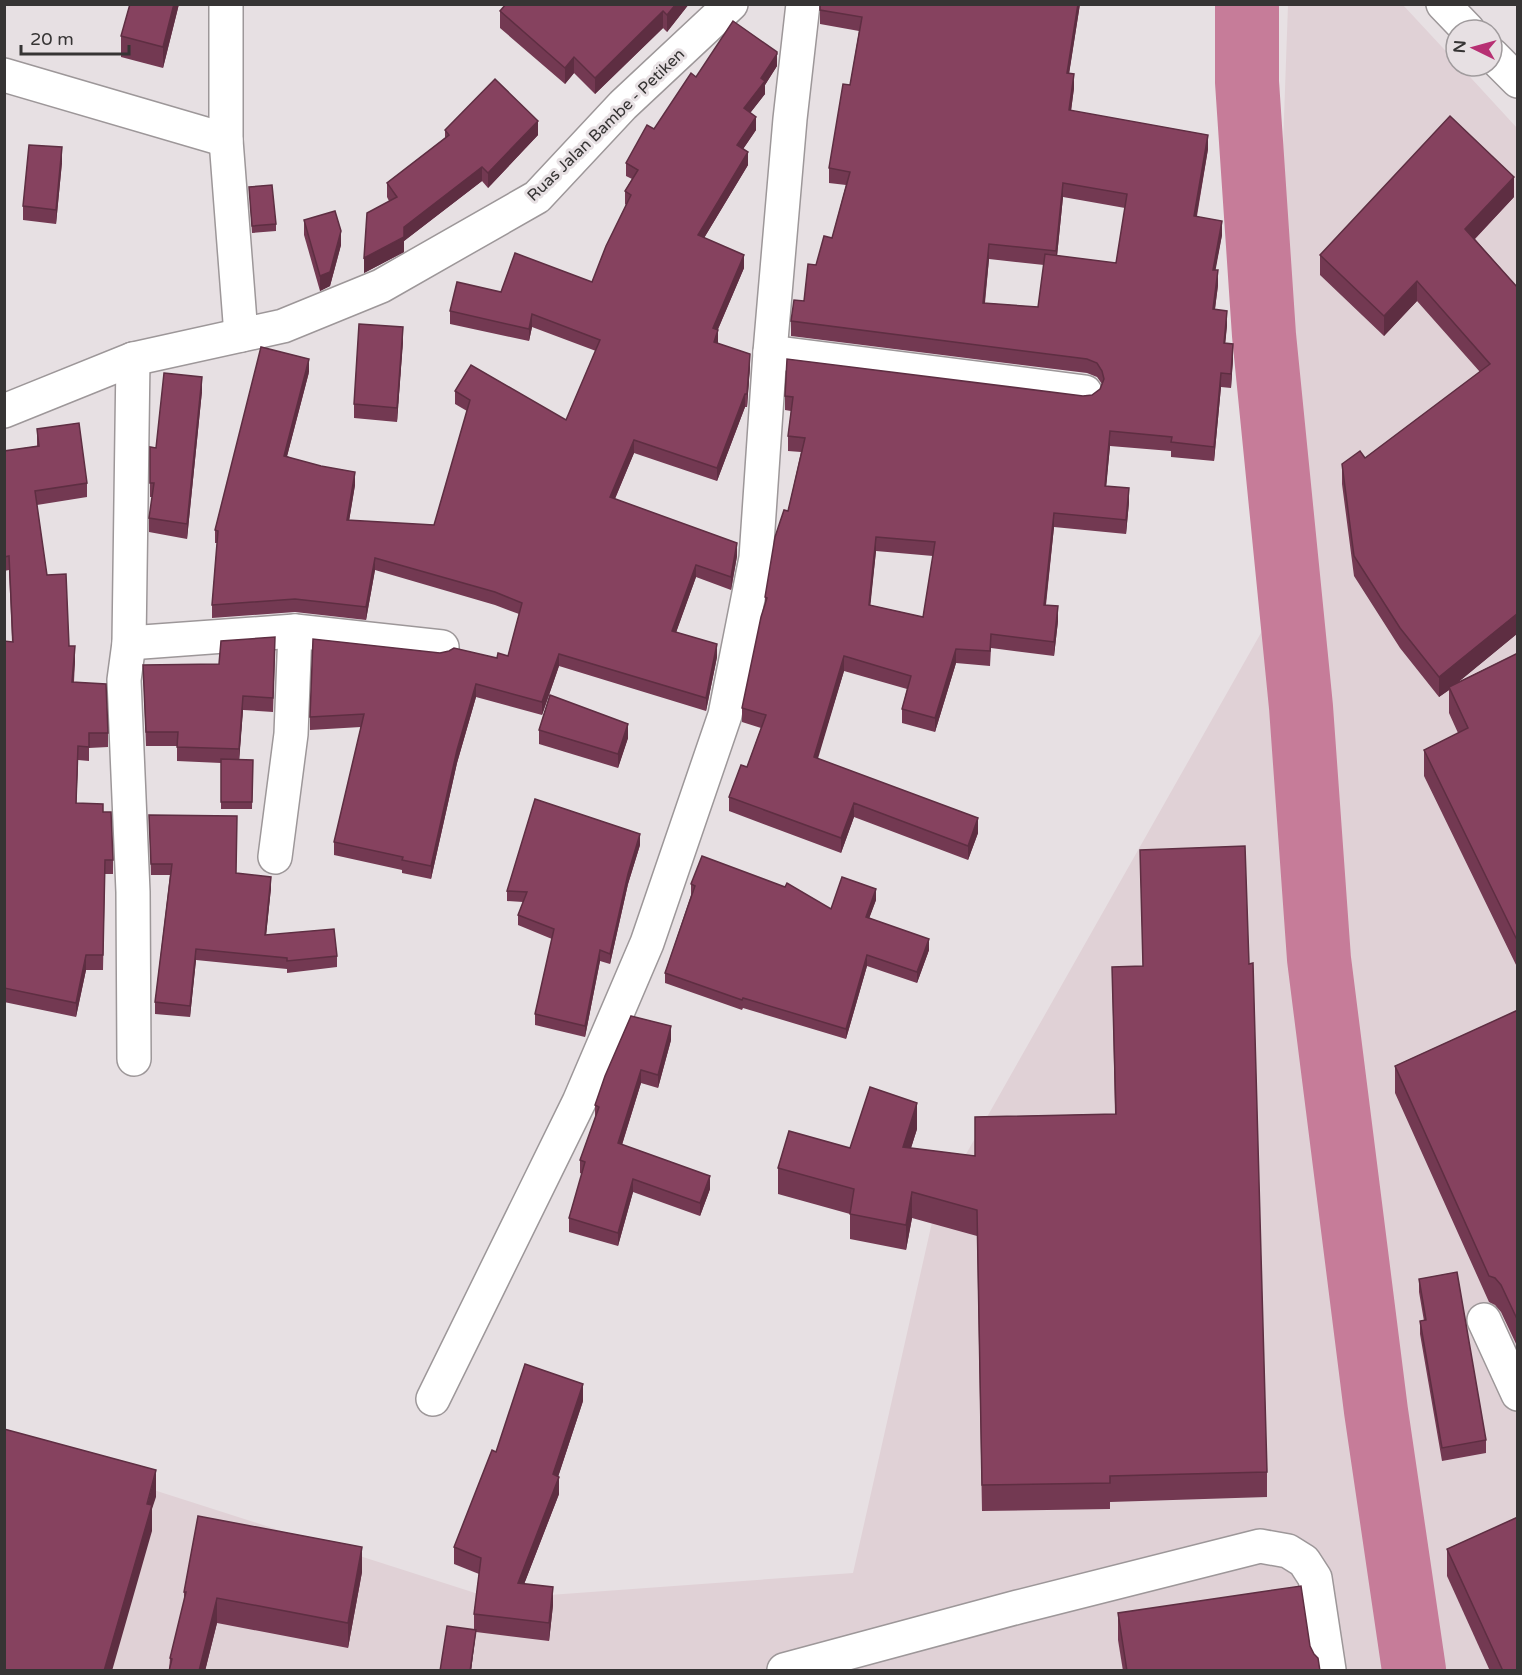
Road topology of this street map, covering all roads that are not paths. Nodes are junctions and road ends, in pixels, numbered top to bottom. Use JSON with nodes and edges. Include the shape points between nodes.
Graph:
{"nodes":[{"id":1,"x":226,"y":4,"type":"edge"},
{"id":2,"x":731,"y":4,"type":"edge"},
{"id":3,"x":803,"y":4,"type":"edge"},
{"id":4,"x":1443,"y":4,"type":"edge"},
{"id":5,"x":1456,"y":18,"type":"edge"},
{"id":6,"x":1504,"y":67,"type":"edge"},
{"id":7,"x":4,"y":75,"type":"edge"},
{"id":8,"x":1518,"y":81,"type":"edge"},
{"id":9,"x":226,"y":140,"type":"junction"},
{"id":10,"x":241,"y":335,"type":"junction"},
{"id":11,"x":770,"y":352,"type":"junction"},
{"id":12,"x":133,"y":359,"type":"junction"},
{"id":13,"x":1084,"y":392,"type":"dead end"},
{"id":14,"x":4,"y":411,"type":"edge"},
{"id":15,"x":296,"y":631,"type":"junction"},
{"id":16,"x":129,"y":643,"type":"junction"},
{"id":17,"x":442,"y":647,"type":"dead end"},
{"id":18,"x":274,"y":857,"type":"dead end"},
{"id":19,"x":134,"y":1059,"type":"dead end"},
{"id":20,"x":1484,"y":1320,"type":"dead end"},
{"id":21,"x":1518,"y":1394,"type":"edge"},
{"id":22,"x":433,"y":1399,"type":"dead end"},
{"id":23,"x":784,"y":1671,"type":"edge"},
{"id":24,"x":1329,"y":1671,"type":"edge"}],
"edges":[{"from":1,"to":9,"type":"street"},
{"from":2,"to":10,"type":"street","name":"Ruas Jalan Bambe - Petiken","via":[[623,105],[537,197],[381,286],[283,326]]},
{"from":3,"to":11,"type":"street"},
{"from":4,"to":5,"type":"street"},
{"from":6,"to":8,"type":"street"},
{"from":7,"to":9,"type":"street"},
{"from":9,"to":10,"type":"street"},
{"from":10,"to":12,"type":"street","name":"Ruas Jalan Bambe - Petiken"},
{"from":11,"to":13,"type":"street"},
{"from":11,"to":22,"type":"street","via":[[756,558],[725,715],[647,943],[579,1102]]},
{"from":12,"to":14,"type":"street","name":"Ruas Jalan Bambe - Petiken"},
{"from":12,"to":16,"type":"street"},
{"from":15,"to":16,"type":"street"},
{"from":15,"to":17,"type":"street"},
{"from":15,"to":18,"type":"street","via":[[291,734]]},
{"from":16,"to":19,"type":"street","via":[[124,680],[134,892]]},
{"from":20,"to":21,"type":"street"},
{"from":23,"to":24,"type":"street","via":[[1260,1546],[1288,1551],[1304,1561],[1315,1578]]}]}
